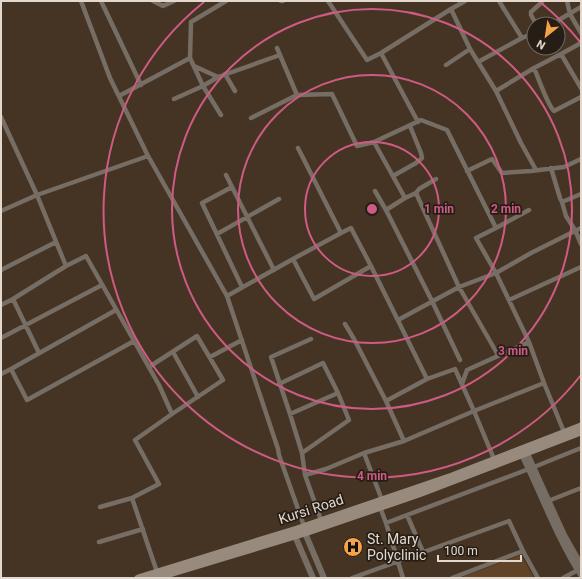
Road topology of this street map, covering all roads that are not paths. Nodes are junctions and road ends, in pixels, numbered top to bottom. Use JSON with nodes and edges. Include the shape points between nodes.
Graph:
{"nodes":[{"id":1,"x":81,"y":1,"type":"edge"},
{"id":2,"x":101,"y":1,"type":"edge"},
{"id":3,"x":153,"y":1,"type":"edge"},
{"id":4,"x":174,"y":1,"type":"edge"},
{"id":5,"x":226,"y":1,"type":"edge"},
{"id":6,"x":328,"y":1,"type":"edge"},
{"id":7,"x":465,"y":1,"type":"edge"},
{"id":8,"x":499,"y":1,"type":"edge"},
{"id":9,"x":541,"y":1,"type":"edge"},
{"id":10,"x":567,"y":1,"type":"edge"},
{"id":11,"x":581,"y":7,"type":"edge"},
{"id":12,"x":451,"y":9,"type":"junction"},
{"id":13,"x":570,"y":14,"type":"junction"},
{"id":14,"x":532,"y":16,"type":"edge"},
{"id":15,"x":566,"y":16,"type":"edge"},
{"id":16,"x":581,"y":33,"type":"edge"},
{"id":17,"x":526,"y":36,"type":"edge"},
{"id":18,"x":522,"y":38,"type":"junction"},
{"id":19,"x":581,"y":43,"type":"edge"},
{"id":20,"x":277,"y":48,"type":"dead end"},
{"id":21,"x":470,"y":49,"type":"junction"},
{"id":22,"x":566,"y":51,"type":"edge"},
{"id":23,"x":381,"y":53,"type":"junction"},
{"id":24,"x":280,"y":55,"type":"junction"},
{"id":25,"x":557,"y":56,"type":"edge"},
{"id":26,"x":562,"y":56,"type":"edge"},
{"id":27,"x":190,"y":58,"type":"junction"},
{"id":28,"x":478,"y":62,"type":"junction"},
{"id":29,"x":446,"y":65,"type":"dead end"},
{"id":30,"x":194,"y":66,"type":"junction"},
{"id":31,"x":534,"y":68,"type":"junction"},
{"id":32,"x":225,"y":74,"type":"junction"},
{"id":33,"x":218,"y":77,"type":"junction"},
{"id":34,"x":141,"y":85,"type":"junction"},
{"id":35,"x":203,"y":86,"type":"junction"},
{"id":36,"x":581,"y":88,"type":"edge"},
{"id":37,"x":235,"y":91,"type":"dead end"},
{"id":38,"x":496,"y":91,"type":"junction"},
{"id":39,"x":297,"y":95,"type":"junction"},
{"id":40,"x":119,"y":96,"type":"junction"},
{"id":41,"x":581,"y":97,"type":"edge"},
{"id":42,"x":174,"y":99,"type":"dead end"},
{"id":43,"x":221,"y":115,"type":"dead end"},
{"id":44,"x":1,"y":116,"type":"edge"},
{"id":45,"x":252,"y":118,"type":"dead end"},
{"id":46,"x":418,"y":122,"type":"junction"},
{"id":47,"x":3,"y":125,"type":"edge"},
{"id":48,"x":410,"y":126,"type":"junction"},
{"id":49,"x":374,"y":142,"type":"junction"},
{"id":50,"x":298,"y":148,"type":"dead end"},
{"id":51,"x":146,"y":152,"type":"junction"},
{"id":52,"x":581,"y":159,"type":"edge"},
{"id":53,"x":551,"y":168,"type":"junction"},
{"id":54,"x":536,"y":170,"type":"junction"},
{"id":55,"x":467,"y":171,"type":"junction"},
{"id":56,"x":226,"y":175,"type":"dead end"},
{"id":57,"x":393,"y":176,"type":"junction"},
{"id":58,"x":436,"y":179,"type":"dead end"},
{"id":59,"x":232,"y":187,"type":"junction"},
{"id":60,"x":375,"y":191,"type":"dead end"},
{"id":61,"x":416,"y":193,"type":"junction"},
{"id":62,"x":581,"y":194,"type":"edge"},
{"id":63,"x":37,"y":195,"type":"junction"},
{"id":64,"x":405,"y":198,"type":"junction"},
{"id":65,"x":279,"y":199,"type":"dead end"},
{"id":66,"x":562,"y":202,"type":"junction"},
{"id":67,"x":386,"y":210,"type":"junction"},
{"id":68,"x":529,"y":210,"type":"dead end"},
{"id":69,"x":1,"y":211,"type":"edge"},
{"id":70,"x":247,"y":217,"type":"junction"},
{"id":71,"x":496,"y":228,"type":"junction"},
{"id":72,"x":581,"y":228,"type":"edge"},
{"id":73,"x":575,"y":230,"type":"junction"},
{"id":74,"x":341,"y":233,"type":"junction"},
{"id":75,"x":217,"y":234,"type":"junction"},
{"id":76,"x":56,"y":242,"type":"junction"},
{"id":77,"x":581,"y":244,"type":"edge"},
{"id":78,"x":293,"y":259,"type":"junction"},
{"id":79,"x":66,"y":266,"type":"junction"},
{"id":80,"x":371,"y":266,"type":"junction"},
{"id":81,"x":581,"y":267,"type":"edge"},
{"id":82,"x":1,"y":270,"type":"edge"},
{"id":83,"x":274,"y":270,"type":"junction"},
{"id":84,"x":496,"y":273,"type":"junction"},
{"id":85,"x":102,"y":285,"type":"junction"},
{"id":86,"x":242,"y":287,"type":"junction"},
{"id":87,"x":459,"y":287,"type":"junction"},
{"id":88,"x":227,"y":296,"type":"junction"},
{"id":89,"x":13,"y":299,"type":"junction"},
{"id":90,"x":509,"y":300,"type":"junction"},
{"id":91,"x":432,"y":301,"type":"junction"},
{"id":92,"x":1,"y":305,"type":"edge"},
{"id":93,"x":116,"y":310,"type":"junction"},
{"id":94,"x":398,"y":320,"type":"junction"},
{"id":95,"x":345,"y":324,"type":"dead end"},
{"id":96,"x":26,"y":325,"type":"junction"},
{"id":97,"x":1,"y":338,"type":"edge"},
{"id":98,"x":311,"y":339,"type":"dead end"},
{"id":99,"x":242,"y":340,"type":"junction"},
{"id":100,"x":134,"y":341,"type":"junction"},
{"id":101,"x":529,"y":342,"type":"junction"},
{"id":102,"x":173,"y":352,"type":"junction"},
{"id":103,"x":40,"y":353,"type":"junction"},
{"id":104,"x":498,"y":356,"type":"junction"},
{"id":105,"x":210,"y":357,"type":"junction"},
{"id":106,"x":460,"y":360,"type":"dead end"},
{"id":107,"x":149,"y":367,"type":"junction"},
{"id":108,"x":11,"y":369,"type":"junction"},
{"id":109,"x":1,"y":374,"type":"edge"},
{"id":110,"x":427,"y":379,"type":"junction"},
{"id":111,"x":544,"y":383,"type":"junction"},
{"id":112,"x":279,"y":384,"type":"junction"},
{"id":113,"x":462,"y":384,"type":"junction"},
{"id":114,"x":338,"y":393,"type":"junction"},
{"id":115,"x":198,"y":397,"type":"junction"},
{"id":116,"x":386,"y":401,"type":"junction"},
{"id":117,"x":474,"y":410,"type":"junction"},
{"id":118,"x":172,"y":414,"type":"junction"},
{"id":119,"x":290,"y":414,"type":"junction"},
{"id":120,"x":581,"y":426,"type":"edge"},
{"id":121,"x":564,"y":432,"type":"junction"},
{"id":122,"x":581,"y":432,"type":"edge"},
{"id":123,"x":404,"y":441,"type":"junction"},
{"id":124,"x":581,"y":448,"type":"edge"},
{"id":125,"x":523,"y":451,"type":"junction"},
{"id":126,"x":302,"y":453,"type":"junction"},
{"id":127,"x":364,"y":453,"type":"junction"},
{"id":128,"x":494,"y":459,"type":"junction"},
{"id":129,"x":532,"y":468,"type":"junction"},
{"id":130,"x":305,"y":475,"type":"junction"},
{"id":131,"x":581,"y":488,"type":"edge"},
{"id":132,"x":132,"y":498,"type":"junction"},
{"id":133,"x":382,"y":500,"type":"junction"},
{"id":134,"x":548,"y":501,"type":"junction"},
{"id":135,"x":100,"y":507,"type":"dead end"},
{"id":136,"x":380,"y":508,"type":"junction"},
{"id":137,"x":407,"y":515,"type":"junction"},
{"id":138,"x":321,"y":520,"type":"junction"},
{"id":139,"x":386,"y":523,"type":"junction"},
{"id":140,"x":143,"y":529,"type":"junction"},
{"id":141,"x":300,"y":531,"type":"junction"},
{"id":142,"x":99,"y":542,"type":"dead end"},
{"id":143,"x":524,"y":551,"type":"junction"},
{"id":144,"x":422,"y":552,"type":"junction"},
{"id":145,"x":398,"y":561,"type":"junction"},
{"id":146,"x":580,"y":570,"type":"edge"},
{"id":147,"x":154,"y":576,"type":"edge"},
{"id":148,"x":138,"y":578,"type":"edge"},
{"id":149,"x":313,"y":578,"type":"edge"},
{"id":150,"x":324,"y":578,"type":"edge"},
{"id":151,"x":352,"y":578,"type":"edge"},
{"id":152,"x":403,"y":578,"type":"edge"},
{"id":153,"x":452,"y":578,"type":"edge"},
{"id":154,"x":538,"y":578,"type":"edge"},
{"id":155,"x":563,"y":578,"type":"edge"}],
"edges":[{"from":1,"to":40,"type":"street"},
{"from":2,"to":34,"type":"street"},
{"from":3,"to":4,"type":"street","via":[[163,6]]},
{"from":5,"to":27,"type":"street","via":[[191,22]]},
{"from":6,"to":23,"type":"street","via":[[366,60]]},
{"from":7,"to":12,"type":"street"},
{"from":8,"to":18,"type":"street"},
{"from":9,"to":14,"type":"street","via":[[531,12]]},
{"from":10,"to":13,"type":"street"},
{"from":11,"to":13,"type":"street"},
{"from":12,"to":21,"type":"street"},
{"from":12,"to":23,"type":"street"},
{"from":13,"to":15,"type":"street"},
{"from":13,"to":16,"type":"street"},
{"from":17,"to":18,"type":"street"},
{"from":18,"to":28,"type":"street"},
{"from":19,"to":22,"type":"street"},
{"from":20,"to":24,"type":"street"},
{"from":21,"to":28,"type":"street"},
{"from":21,"to":29,"type":"street"},
{"from":23,"to":46,"type":"street"},
{"from":24,"to":32,"type":"street"},
{"from":24,"to":39,"type":"street"},
{"from":25,"to":31,"type":"street"},
{"from":26,"to":36,"type":"street"},
{"from":27,"to":30,"type":"street"},
{"from":27,"to":34,"type":"street"},
{"from":28,"to":38,"type":"street"},
{"from":30,"to":33,"type":"street"},
{"from":30,"to":35,"type":"street"},
{"from":31,"to":38,"type":"street"},
{"from":31,"to":41,"type":"street","via":[[554,111]]},
{"from":32,"to":33,"type":"street"},
{"from":32,"to":37,"type":"street"},
{"from":33,"to":35,"type":"street"},
{"from":34,"to":40,"type":"street"},
{"from":35,"to":42,"type":"street"},
{"from":35,"to":43,"type":"street"},
{"from":38,"to":54,"type":"street"},
{"from":39,"to":45,"type":"street"},
{"from":39,"to":49,"type":"street","via":[[332,94],[357,146]]},
{"from":40,"to":51,"type":"street"},
{"from":44,"to":47,"type":"street"},
{"from":46,"to":48,"type":"street"},
{"from":46,"to":55,"type":"street","via":[[421,120],[446,130]]},
{"from":47,"to":63,"type":"street"},
{"from":48,"to":49,"type":"street"},
{"from":48,"to":57,"type":"street","via":[[422,158]]},
{"from":49,"to":57,"type":"street"},
{"from":50,"to":74,"type":"street"},
{"from":51,"to":63,"type":"street","via":[[148,156]]},
{"from":51,"to":88,"type":"street"},
{"from":52,"to":53,"type":"street","via":[[564,167]]},
{"from":53,"to":54,"type":"street"},
{"from":53,"to":66,"type":"street"},
{"from":54,"to":55,"type":"street","via":[[502,173],[492,159]]},
{"from":55,"to":71,"type":"street"},
{"from":56,"to":59,"type":"street"},
{"from":57,"to":64,"type":"street"},
{"from":58,"to":61,"type":"street"},
{"from":59,"to":70,"type":"street"},
{"from":59,"to":75,"type":"street","via":[[202,204]]},
{"from":60,"to":67,"type":"street"},
{"from":61,"to":64,"type":"street"},
{"from":61,"to":87,"type":"street"},
{"from":62,"to":66,"type":"street"},
{"from":63,"to":69,"type":"street"},
{"from":63,"to":76,"type":"street"},
{"from":64,"to":67,"type":"street"},
{"from":65,"to":70,"type":"street"},
{"from":66,"to":73,"type":"street","via":[[566,216]]},
{"from":67,"to":91,"type":"street"},
{"from":68,"to":71,"type":"street"},
{"from":70,"to":75,"type":"street"},
{"from":70,"to":83,"type":"street"},
{"from":71,"to":84,"type":"street","via":[[476,238]]},
{"from":72,"to":73,"type":"street"},
{"from":73,"to":77,"type":"street"},
{"from":73,"to":84,"type":"street"},
{"from":74,"to":78,"type":"street"},
{"from":74,"to":80,"type":"street","via":[[351,228]]},
{"from":75,"to":86,"type":"street"},
{"from":76,"to":79,"type":"street"},
{"from":76,"to":82,"type":"street"},
{"from":78,"to":80,"type":"street","via":[[314,299]]},
{"from":78,"to":83,"type":"street"},
{"from":79,"to":85,"type":"street","via":[[86,256]]},
{"from":79,"to":89,"type":"street"},
{"from":80,"to":94,"type":"street"},
{"from":81,"to":90,"type":"street"},
{"from":83,"to":86,"type":"street"},
{"from":84,"to":87,"type":"street"},
{"from":84,"to":90,"type":"street"},
{"from":85,"to":93,"type":"street"},
{"from":85,"to":96,"type":"street"},
{"from":86,"to":88,"type":"street"},
{"from":87,"to":91,"type":"street"},
{"from":87,"to":104,"type":"street"},
{"from":88,"to":99,"type":"street"},
{"from":89,"to":92,"type":"street"},
{"from":89,"to":96,"type":"street"},
{"from":90,"to":101,"type":"street"},
{"from":91,"to":94,"type":"street"},
{"from":91,"to":106,"type":"street"},
{"from":93,"to":100,"type":"street"},
{"from":93,"to":103,"type":"street"},
{"from":94,"to":110,"type":"street"},
{"from":95,"to":116,"type":"street"},
{"from":96,"to":97,"type":"street"},
{"from":96,"to":103,"type":"street"},
{"from":98,"to":112,"type":"street","via":[[271,357]]},
{"from":99,"to":105,"type":"street"},
{"from":99,"to":141,"type":"street","via":[[278,449]]},
{"from":100,"to":107,"type":"street"},
{"from":100,"to":108,"type":"street","via":[[27,400]]},
{"from":101,"to":104,"type":"street"},
{"from":101,"to":111,"type":"street"},
{"from":102,"to":105,"type":"street","via":[[197,336]]},
{"from":102,"to":107,"type":"street"},
{"from":102,"to":115,"type":"street"},
{"from":103,"to":108,"type":"street"},
{"from":104,"to":113,"type":"street","via":[[467,370]]},
{"from":105,"to":115,"type":"street","via":[[223,380]]},
{"from":107,"to":118,"type":"street"},
{"from":108,"to":109,"type":"street"},
{"from":110,"to":113,"type":"street","via":[[455,369]]},
{"from":110,"to":116,"type":"street"},
{"from":111,"to":117,"type":"street"},
{"from":111,"to":121,"type":"street"},
{"from":112,"to":114,"type":"street","via":[[323,363]]},
{"from":112,"to":119,"type":"street"},
{"from":113,"to":117,"type":"street"},
{"from":114,"to":119,"type":"street"},
{"from":114,"to":126,"type":"street","via":[[349,420]]},
{"from":115,"to":118,"type":"street"},
{"from":116,"to":123,"type":"street"},
{"from":117,"to":123,"type":"street"},
{"from":117,"to":128,"type":"street"},
{"from":118,"to":132,"type":"street","via":[[135,440],[159,484]]},
{"from":119,"to":126,"type":"street"},
{"from":120,"to":121,"type":"main road","name":"Kursi Road"},
{"from":121,"to":125,"type":"main road","name":"Kursi Road"},
{"from":122,"to":125,"type":"main road","name":"Kursi Road"},
{"from":123,"to":127,"type":"street"},
{"from":124,"to":129,"type":"street"},
{"from":125,"to":128,"type":"main road","name":"Kursi Road"},
{"from":125,"to":129,"type":"street"},
{"from":125,"to":136,"type":"main road","name":"Kursi Road"},
{"from":126,"to":130,"type":"street"},
{"from":127,"to":130,"type":"street"},
{"from":127,"to":133,"type":"street"},
{"from":128,"to":133,"type":"main road","name":"Kursi Road"},
{"from":129,"to":134,"type":"street"},
{"from":129,"to":137,"type":"street"},
{"from":129,"to":146,"type":"street","via":[[556,530]]},
{"from":130,"to":138,"type":"street"},
{"from":131,"to":134,"type":"street"},
{"from":132,"to":135,"type":"street"},
{"from":132,"to":140,"type":"street"},
{"from":133,"to":138,"type":"main road","name":"Kursi Road"},
{"from":134,"to":146,"type":"street"},
{"from":136,"to":139,"type":"street"},
{"from":136,"to":141,"type":"main road","name":"Kursi Road"},
{"from":137,"to":139,"type":"street"},
{"from":137,"to":144,"type":"street"},
{"from":138,"to":141,"type":"main road","name":"Kursi Road"},
{"from":139,"to":145,"type":"street"},
{"from":140,"to":142,"type":"street"},
{"from":140,"to":147,"type":"street"},
{"from":141,"to":147,"type":"main road","name":"Kursi Road"},
{"from":141,"to":149,"type":"street"},
{"from":141,"to":150,"type":"street"},
{"from":143,"to":144,"type":"street","via":[[509,521]]},
{"from":143,"to":153,"type":"street"},
{"from":143,"to":154,"type":"street"},
{"from":144,"to":145,"type":"street"},
{"from":145,"to":151,"type":"street"},
{"from":145,"to":152,"type":"street"},
{"from":146,"to":155,"type":"street"},
{"from":147,"to":148,"type":"main road","name":"Kursi Road"}]}
